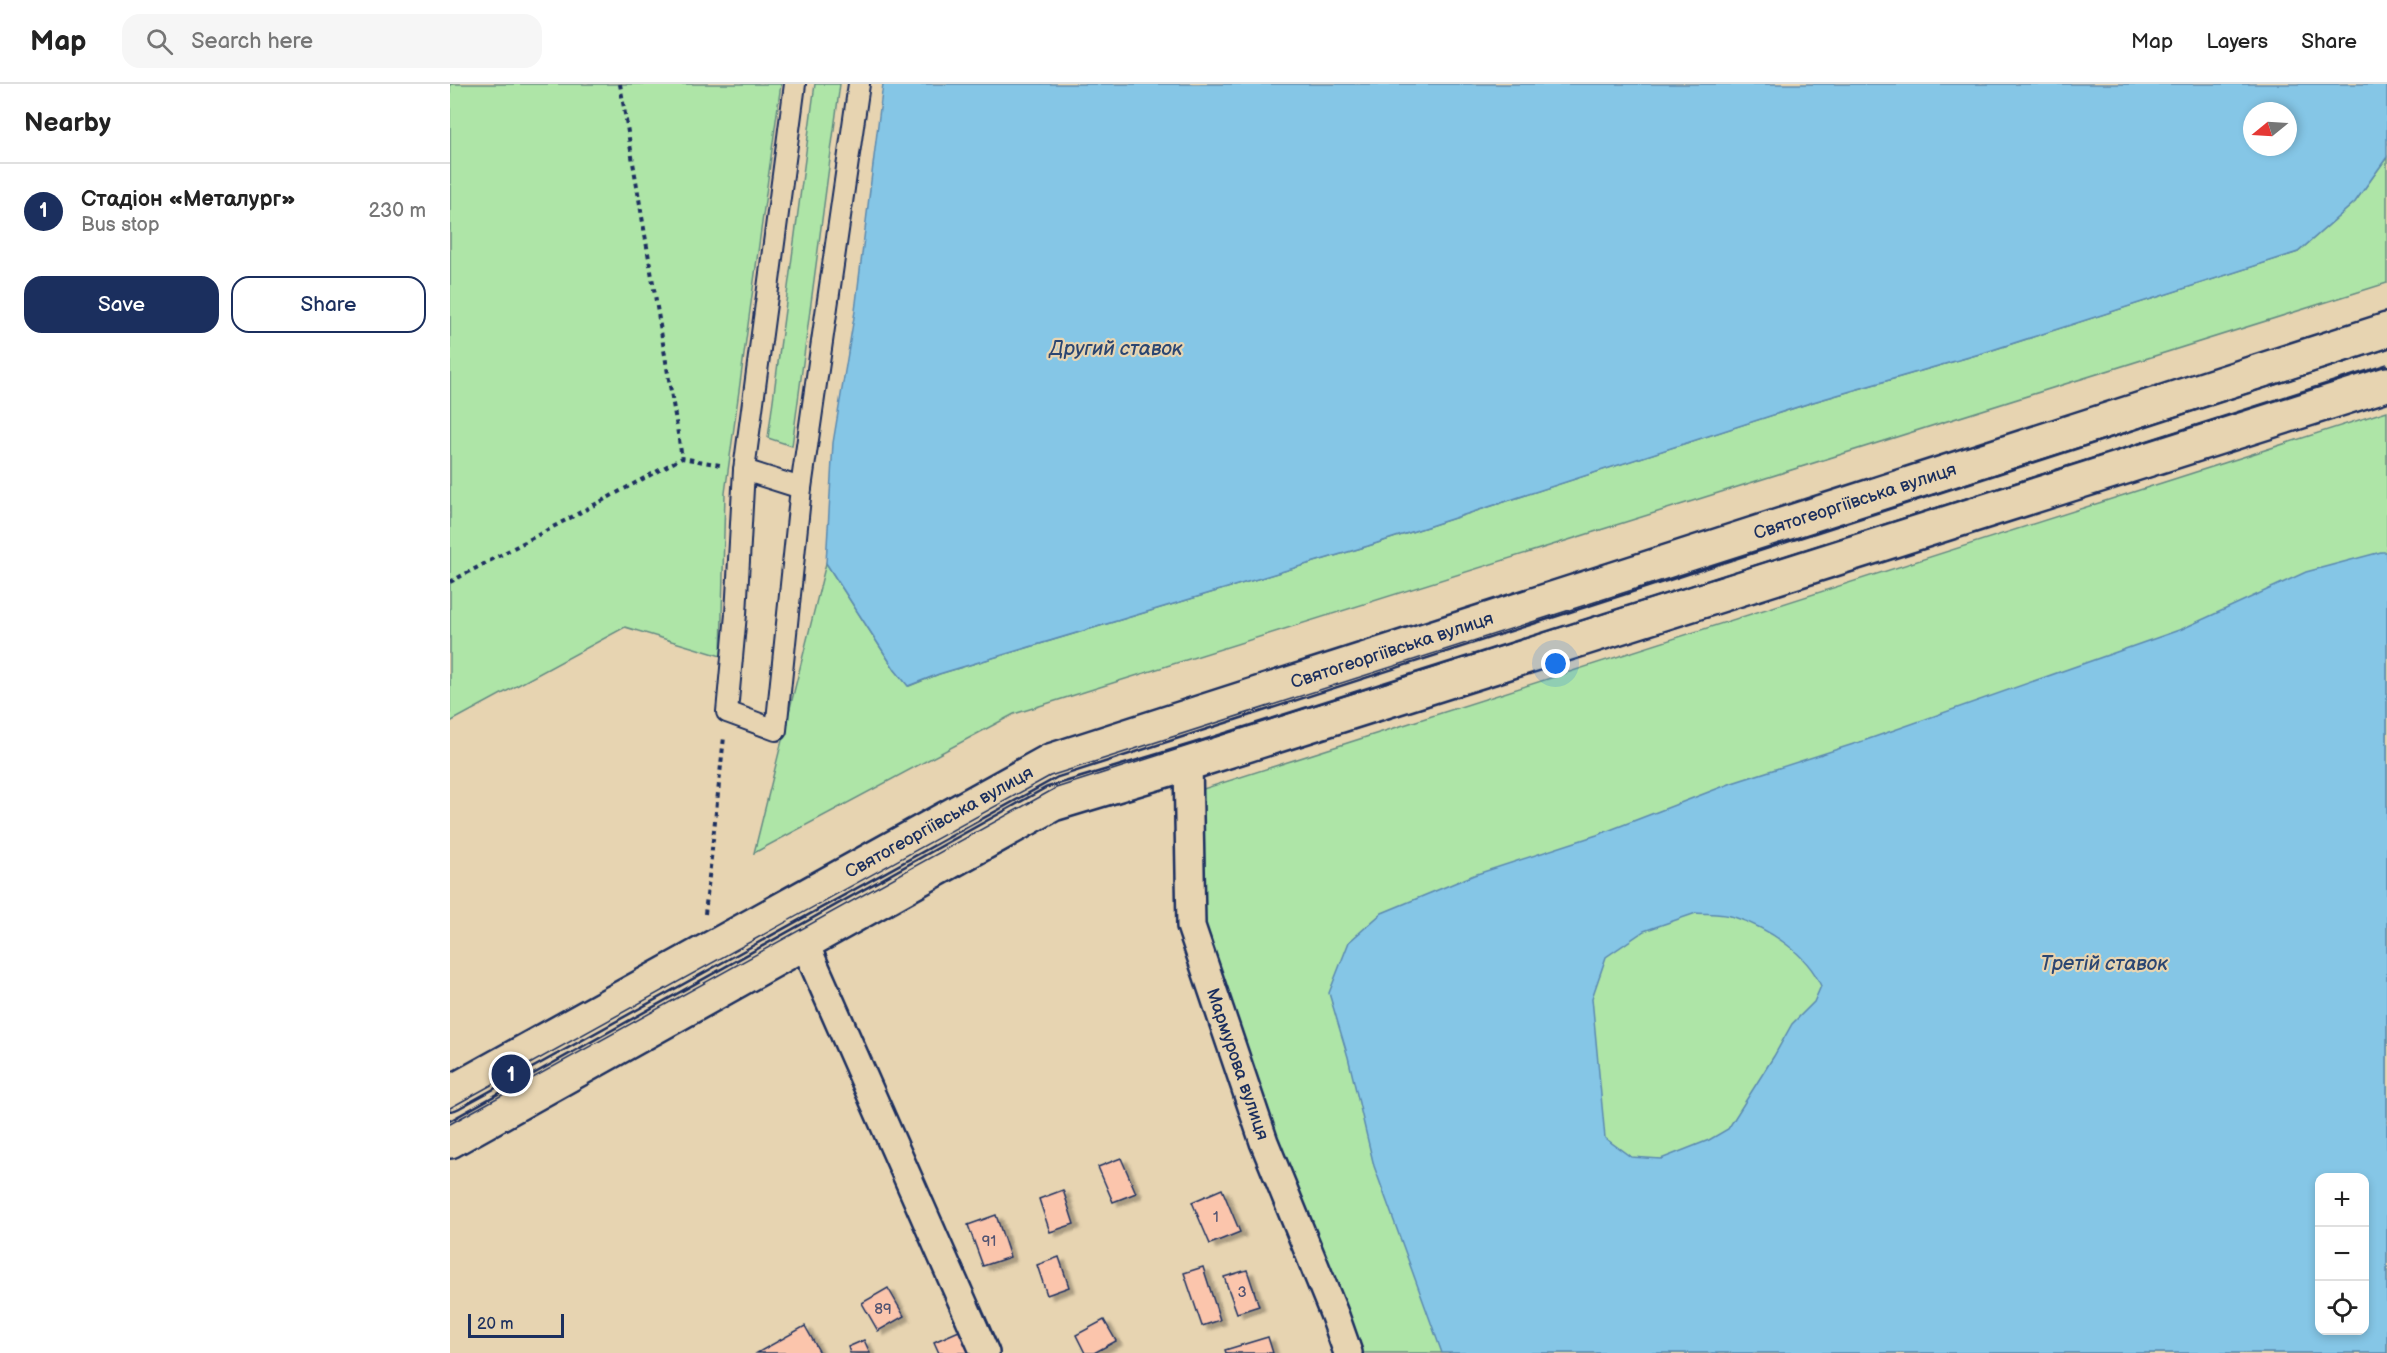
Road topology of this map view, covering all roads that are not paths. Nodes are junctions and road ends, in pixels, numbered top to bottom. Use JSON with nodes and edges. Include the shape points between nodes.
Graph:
{"nodes":[{"id":1,"x":795,"y":84,"type":"edge"},
{"id":2,"x":859,"y":84,"type":"edge"},
{"id":3,"x":2387,"y":330,"type":"edge"},
{"id":4,"x":2387,"y":384,"type":"edge"},
{"id":5,"x":744,"y":470,"type":"junction"},
{"id":6,"x":801,"y":488,"type":"junction"},
{"id":7,"x":1188,"y":763,"type":"junction"},
{"id":8,"x":804,"y":942,"type":"junction"},
{"id":9,"x":450,"y":1093,"type":"edge"},
{"id":10,"x":450,"y":1141,"type":"edge"},
{"id":11,"x":985,"y":1353,"type":"edge"},
{"id":12,"x":1348,"y":1353,"type":"edge"}],
"edges":[{"from":1,"to":5,"type":"street"},
{"from":2,"to":6,"type":"street"},
{"from":3,"to":9,"type":"main road","name":"Святогеоргіївська вулиця","via":[[1050,761]]},
{"from":4,"to":7,"type":"main road"},
{"from":5,"to":6,"type":"street"},
{"from":5,"to":6,"type":"street","via":[[727,712],[776,730]]},
{"from":7,"to":8,"type":"main road","via":[[1053,804]]},
{"from":7,"to":12,"type":"street","name":"Мармурова вулиця","via":[[1191,926],[1264,1142]]},
{"from":8,"to":10,"type":"main road"},
{"from":8,"to":11,"type":"street"}]}
